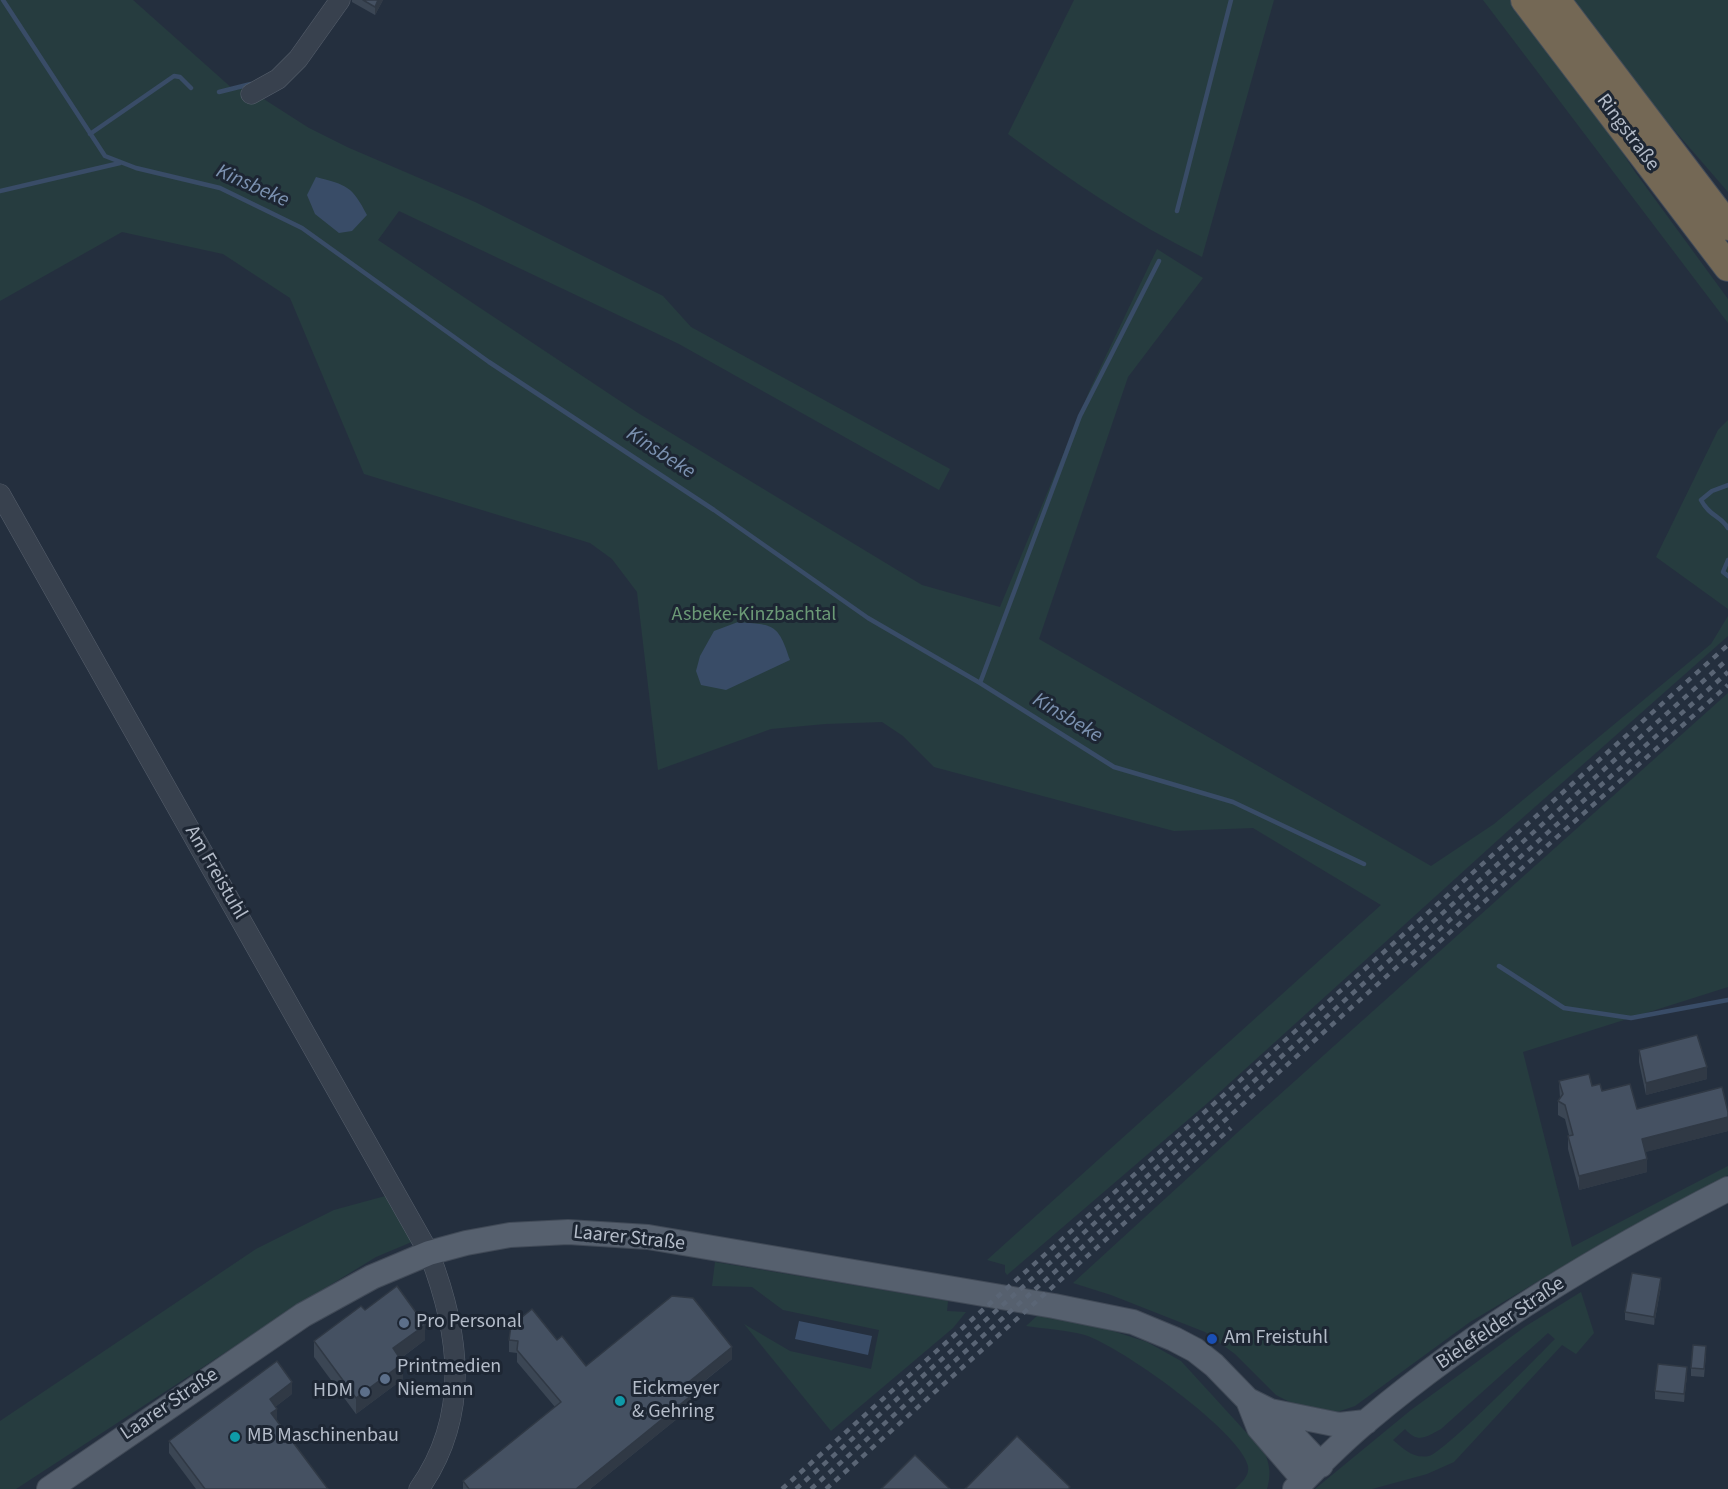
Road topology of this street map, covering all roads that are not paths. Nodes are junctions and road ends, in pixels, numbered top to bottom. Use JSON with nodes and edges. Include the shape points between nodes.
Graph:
{"nodes":[{"id":1,"x":340,"y":0,"type":"edge"},
{"id":2,"x":1525,"y":0,"type":"edge"},
{"id":3,"x":1556,"y":0,"type":"edge"},
{"id":4,"x":251,"y":94,"type":"dead end"},
{"id":5,"x":1728,"y":226,"type":"edge"},
{"id":6,"x":1728,"y":267,"type":"edge"},
{"id":7,"x":0,"y":494,"type":"edge"},
{"id":8,"x":1728,"y":1189,"type":"edge"},
{"id":9,"x":429,"y":1253,"type":"junction"},
{"id":10,"x":1248,"y":1400,"type":"junction"},
{"id":11,"x":1270,"y":1411,"type":"junction"},
{"id":12,"x":1366,"y":1422,"type":"junction"},
{"id":13,"x":1307,"y":1478,"type":"edge"},
{"id":14,"x":49,"y":1489,"type":"edge"},
{"id":15,"x":419,"y":1489,"type":"edge"}],
"edges":[{"from":1,"to":4,"type":"street","via":[[298,59],[278,79]]},
{"from":2,"to":6,"type":"highway","name":"Ringstraße"},
{"from":3,"to":5,"type":"highway","name":"Ringstraße"},
{"from":7,"to":9,"type":"street","name":"Am Freistuhl"},
{"from":8,"to":12,"type":"main road","name":"Bielefelder Straße","via":[[1525,1306],[1456,1352]]},
{"from":9,"to":10,"type":"main road","name":"Laarer Straße","via":[[510,1235],[568,1232],[648,1237],[1054,1306],[1133,1322],[1174,1338],[1214,1365]]},
{"from":9,"to":14,"type":"main road","name":"Laarer Straße","via":[[372,1277],[303,1315]]},
{"from":9,"to":15,"type":"street","name":"Am Freistuhl","via":[[451,1320],[456,1353],[455,1388],[451,1419]]},
{"from":10,"to":11,"type":"main road","name":"Laarer Straße"},
{"from":10,"to":13,"type":"main road","name":"Laarer Straße","via":[[1259,1428]]},
{"from":11,"to":12,"type":"main road","via":[[1339,1425]]},
{"from":11,"to":13,"type":"main road","name":"Laarer Straße"},
{"from":12,"to":13,"type":"main road","name":"Bielefelder Straße"}]}
